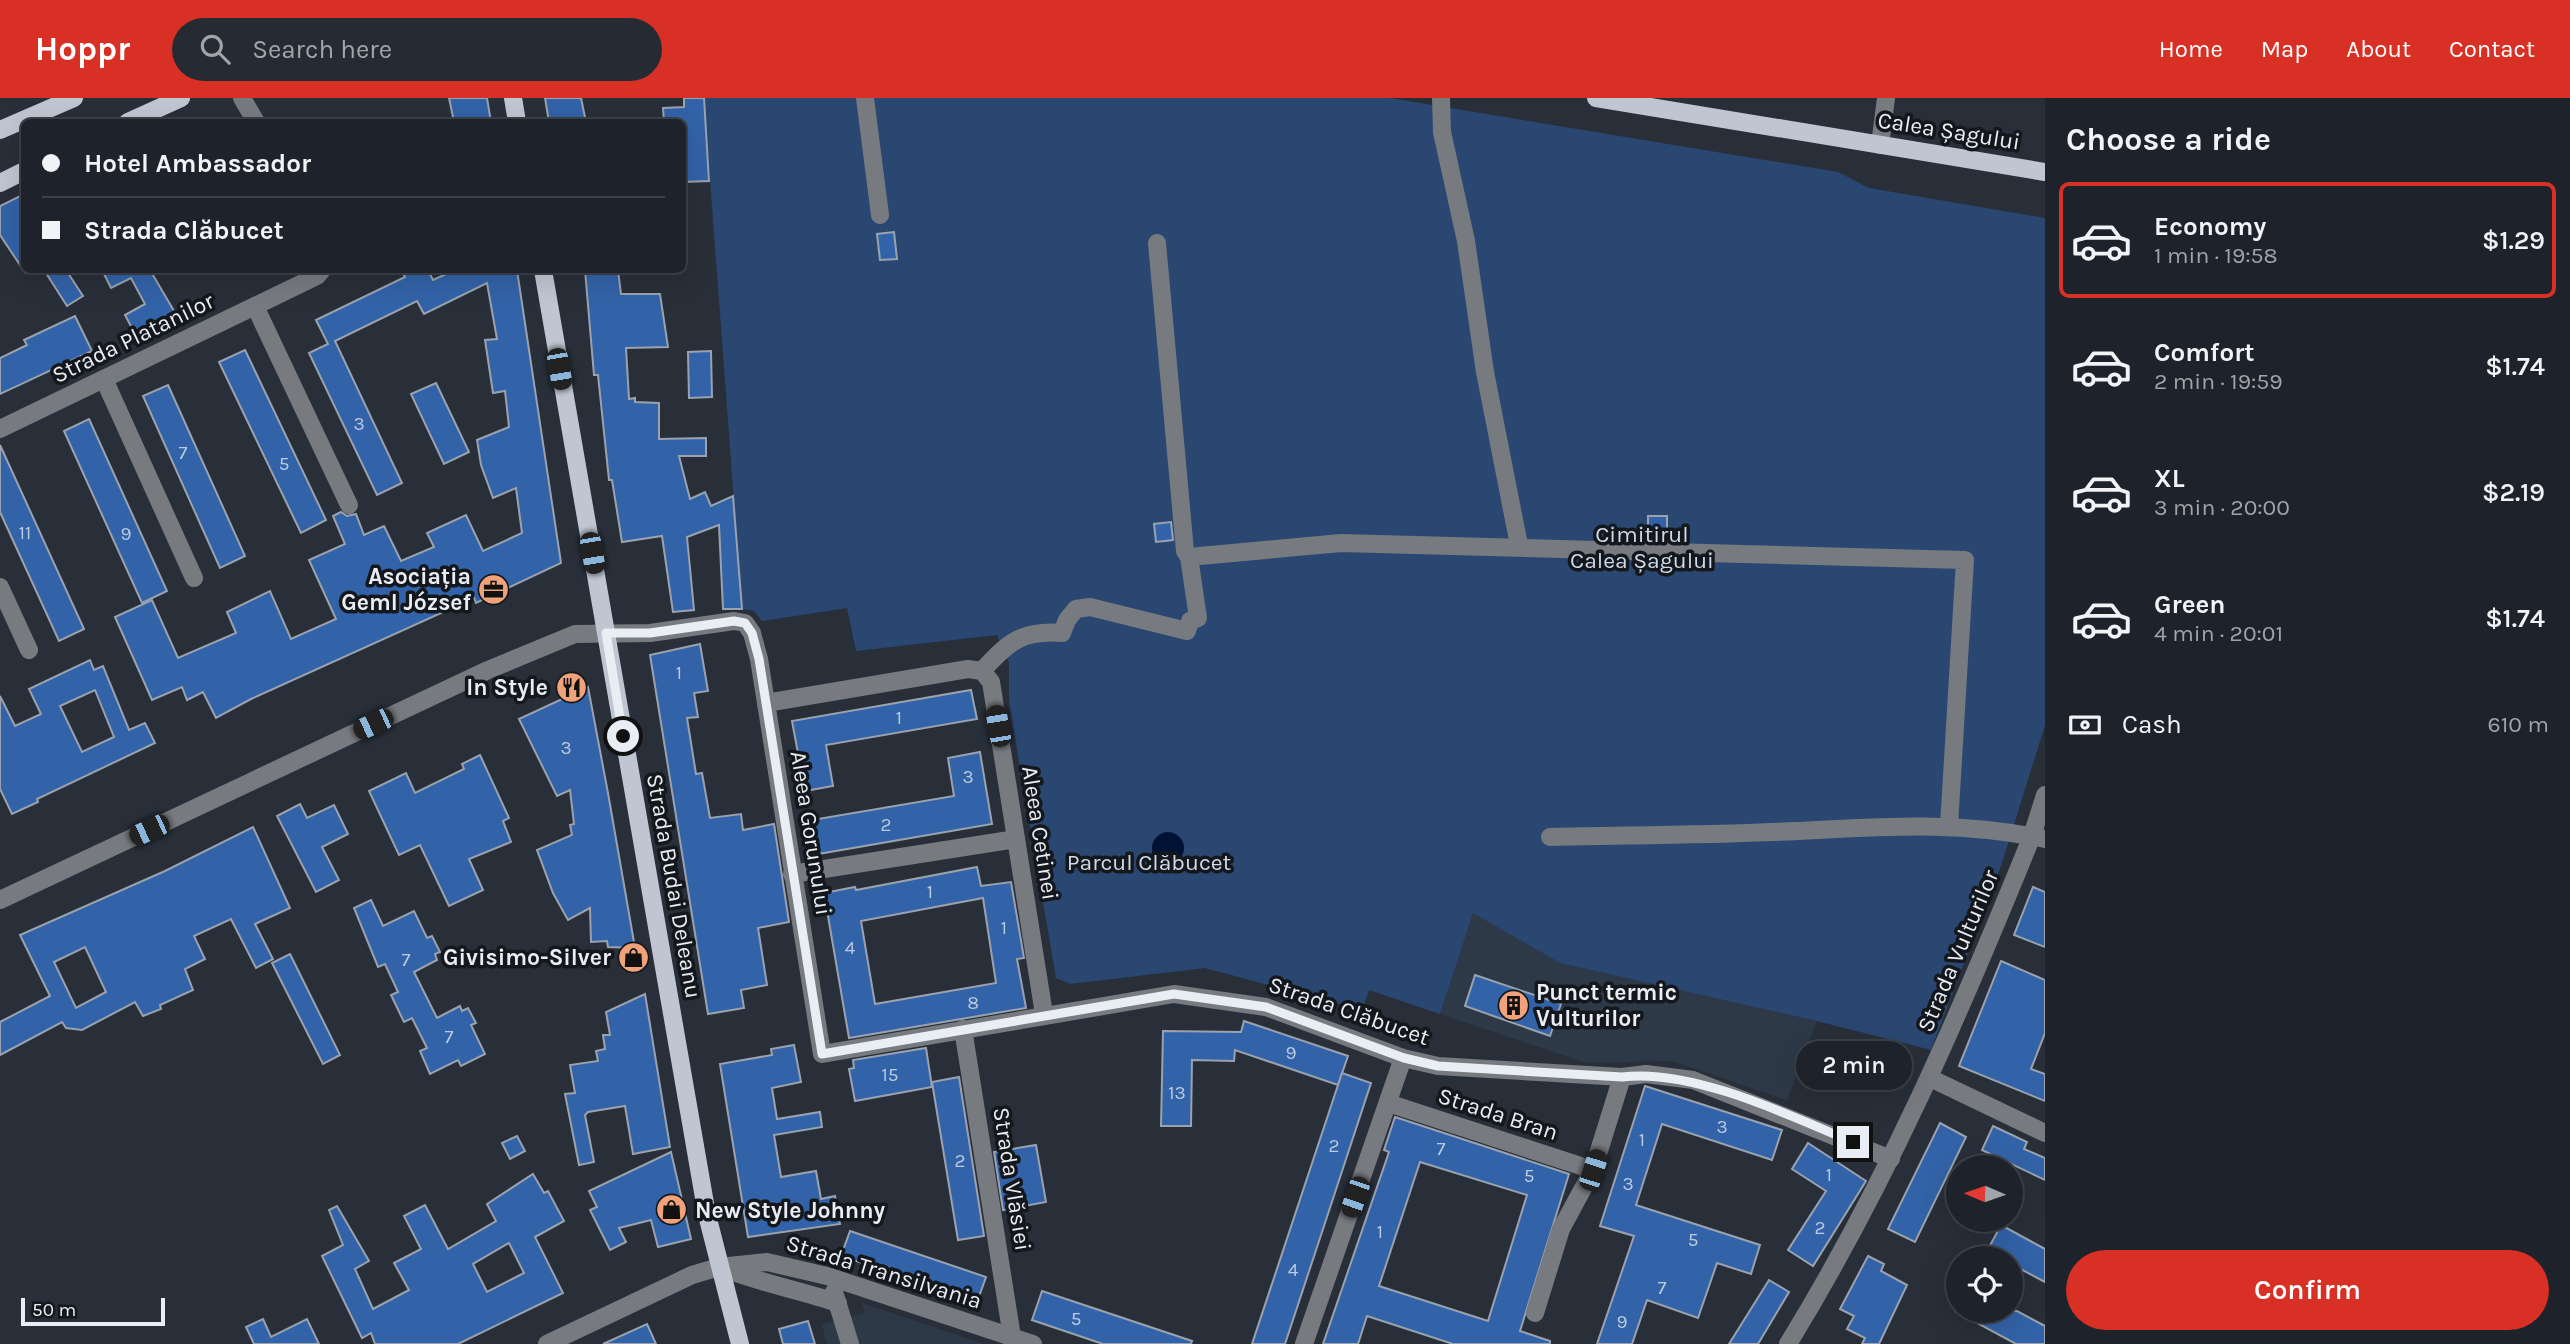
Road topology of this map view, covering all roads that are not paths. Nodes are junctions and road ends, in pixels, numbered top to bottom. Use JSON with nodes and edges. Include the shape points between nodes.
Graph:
{"nodes":[{"id":1,"x":74,"y":98,"type":"edge"},
{"id":2,"x":181,"y":98,"type":"edge"},
{"id":3,"x":242,"y":98,"type":"edge"},
{"id":4,"x":513,"y":98,"type":"edge"},
{"id":5,"x":865,"y":98,"type":"edge"},
{"id":6,"x":1441,"y":98,"type":"edge"},
{"id":7,"x":1596,"y":98,"type":"edge"},
{"id":8,"x":1886,"y":98,"type":"edge"},
{"id":9,"x":25,"y":119,"type":"edge"},
{"id":10,"x":135,"y":119,"type":"edge"},
{"id":11,"x":254,"y":119,"type":"edge"},
{"id":12,"x":516,"y":119,"type":"edge"},
{"id":13,"x":21,"y":121,"type":"edge"},
{"id":14,"x":0,"y":130,"type":"edge"},
{"id":15,"x":1880,"y":145,"type":"junction"},
{"id":16,"x":21,"y":172,"type":"edge"},
{"id":17,"x":2045,"y":172,"type":"edge"},
{"id":18,"x":0,"y":183,"type":"edge"},
{"id":19,"x":880,"y":215,"type":"dead end"},
{"id":20,"x":1157,"y":243,"type":"dead end"},
{"id":21,"x":320,"y":273,"type":"edge"},
{"id":22,"x":543,"y":273,"type":"edge"},
{"id":23,"x":255,"y":306,"type":"junction"},
{"id":24,"x":104,"y":379,"type":"junction"},
{"id":25,"x":0,"y":429,"type":"edge"},
{"id":26,"x":349,"y":505,"type":"dead end"},
{"id":27,"x":1519,"y":545,"type":"junction"},
{"id":28,"x":1189,"y":557,"type":"junction"},
{"id":29,"x":194,"y":578,"type":"dead end"},
{"id":30,"x":0,"y":587,"type":"edge"},
{"id":31,"x":606,"y":633,"type":"junction"},
{"id":32,"x":29,"y":650,"type":"dead end"},
{"id":33,"x":982,"y":671,"type":"junction"},
{"id":34,"x":766,"y":703,"type":"junction"},
{"id":35,"x":2045,"y":795,"type":"edge"},
{"id":36,"x":1949,"y":826,"type":"junction"},
{"id":37,"x":1550,"y":837,"type":"dead end"},
{"id":38,"x":2039,"y":838,"type":"edge"},
{"id":39,"x":1016,"y":839,"type":"junction"},
{"id":40,"x":792,"y":874,"type":"junction"},
{"id":41,"x":0,"y":900,"type":"edge"},
{"id":42,"x":1044,"y":1014,"type":"junction"},
{"id":43,"x":963,"y":1029,"type":"junction"},
{"id":44,"x":822,"y":1054,"type":"joint"},
{"id":45,"x":1404,"y":1058,"type":"junction"},
{"id":46,"x":1622,"y":1077,"type":"junction"},
{"id":47,"x":1930,"y":1077,"type":"junction"},
{"id":48,"x":1388,"y":1104,"type":"junction"},
{"id":49,"x":2045,"y":1133,"type":"edge"},
{"id":50,"x":1891,"y":1159,"type":"junction"},
{"id":51,"x":1593,"y":1170,"type":"junction"},
{"id":52,"x":719,"y":1267,"type":"junction"},
{"id":53,"x":827,"y":1276,"type":"junction"},
{"id":54,"x":838,"y":1303,"type":"junction"},
{"id":55,"x":1535,"y":1313,"type":"dead end"},
{"id":56,"x":1012,"y":1337,"type":"junction"},
{"id":57,"x":547,"y":1344,"type":"edge"},
{"id":58,"x":740,"y":1344,"type":"edge"},
{"id":59,"x":850,"y":1344,"type":"edge"},
{"id":60,"x":1033,"y":1344,"type":"edge"},
{"id":61,"x":1304,"y":1344,"type":"edge"},
{"id":62,"x":1788,"y":1344,"type":"edge"}],
"edges":[{"from":1,"to":9,"type":"main road"},
{"from":2,"to":10,"type":"main road"},
{"from":3,"to":11,"type":"street"},
{"from":4,"to":12,"type":"main road"},
{"from":5,"to":19,"type":"street"},
{"from":6,"to":27,"type":"street","via":[[1443,132]]},
{"from":7,"to":15,"type":"main road","name":"Calea Șagului"},
{"from":8,"to":15,"type":"street"},
{"from":13,"to":14,"type":"main road"},
{"from":15,"to":17,"type":"main road","name":"Calea Șagului"},
{"from":16,"to":18,"type":"main road"},
{"from":20,"to":28,"type":"street","via":[[1176,474]]},
{"from":21,"to":23,"type":"street","name":"Strada Platanilor"},
{"from":22,"to":31,"type":"main road","name":"Strada Budai Deleanu"},
{"from":23,"to":24,"type":"street","name":"Strada Platanilor"},
{"from":23,"to":26,"type":"street"},
{"from":24,"to":25,"type":"street","name":"Strada Platanilor"},
{"from":24,"to":29,"type":"street"},
{"from":27,"to":28,"type":"street","via":[[1341,543]]},
{"from":27,"to":36,"type":"street","via":[[1965,560]]},
{"from":28,"to":33,"type":"street","via":[[1198,618],[1190,621],[1187,631],[1090,607],[1076,609],[1062,633],[1036,631],[1002,648]]},
{"from":30,"to":32,"type":"street"},
{"from":31,"to":34,"type":"street","name":"Aleea Gorunului","via":[[745,623],[759,659]]},
{"from":31,"to":41,"type":"street","via":[[567,637],[488,670]]},
{"from":31,"to":52,"type":"main road","name":"Strada Budai Deleanu"},
{"from":33,"to":34,"type":"street","via":[[968,669]]},
{"from":33,"to":39,"type":"street","name":"Aleea Cetinei","via":[[991,682]]},
{"from":34,"to":40,"type":"street","name":"Aleea Gorunului"},
{"from":35,"to":38,"type":"street","name":"Strada Vulturilor"},
{"from":36,"to":37,"type":"street"},
{"from":36,"to":38,"type":"street"},
{"from":38,"to":47,"type":"street","name":"Strada Vulturilor"},
{"from":39,"to":40,"type":"street"},
{"from":39,"to":42,"type":"street","name":"Aleea Cetinei"},
{"from":40,"to":44,"type":"street","name":"Aleea Gorunului"},
{"from":42,"to":43,"type":"street","name":"Strada Clăbucet"},
{"from":42,"to":45,"type":"street","name":"Strada Clăbucet","via":[[1174,994],[1238,1002],[1294,1016]]},
{"from":43,"to":44,"type":"street","name":"Strada Clăbucet"},
{"from":43,"to":56,"type":"street","name":"Strada Vlăsiei"},
{"from":45,"to":46,"type":"street","name":"Strada Clăbucet","via":[[1438,1066]]},
{"from":45,"to":48,"type":"street"},
{"from":46,"to":50,"type":"street","name":"Strada Clăbucet","via":[[1646,1074],[1693,1080]]},
{"from":46,"to":51,"type":"street"},
{"from":47,"to":49,"type":"street"},
{"from":47,"to":50,"type":"street","name":"Strada Vulturilor"},
{"from":48,"to":51,"type":"street","name":"Strada Bran"},
{"from":48,"to":61,"type":"street"},
{"from":50,"to":62,"type":"street","name":"Strada Vulturilor","via":[[1835,1268]]},
{"from":51,"to":55,"type":"street","via":[[1561,1229]]},
{"from":52,"to":53,"type":"street","name":"Strada Transilvania","via":[[767,1262]]},
{"from":52,"to":54,"type":"street"},
{"from":52,"to":57,"type":"street","name":"Strada Transilvania","via":[[692,1275]]},
{"from":52,"to":58,"type":"main road","name":"Strada Budai Deleanu"},
{"from":53,"to":54,"type":"street"},
{"from":53,"to":56,"type":"street","name":"Strada Transilvania"},
{"from":54,"to":59,"type":"street"},
{"from":56,"to":60,"type":"street","name":"Strada Transilvania"}]}
